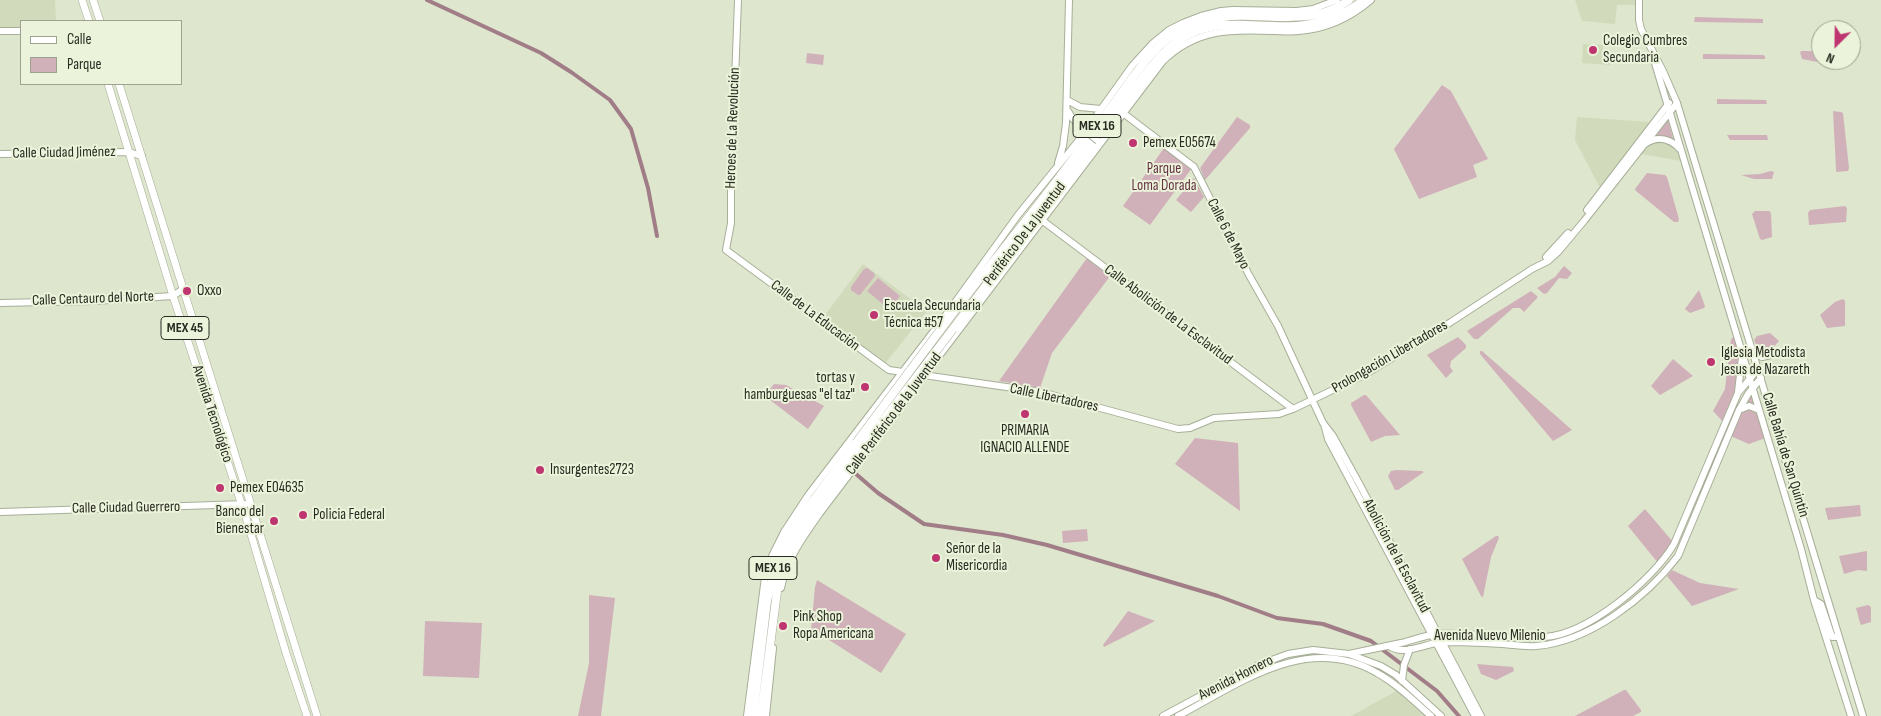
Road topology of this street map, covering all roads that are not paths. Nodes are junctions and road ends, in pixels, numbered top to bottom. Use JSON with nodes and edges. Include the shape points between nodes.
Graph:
{"nodes":[{"id":1,"x":82,"y":0,"type":"edge"},
{"id":2,"x":93,"y":0,"type":"edge"},
{"id":3,"x":738,"y":0,"type":"edge"},
{"id":4,"x":1069,"y":0,"type":"edge"},
{"id":5,"x":1337,"y":0,"type":"edge"},
{"id":6,"x":1349,"y":0,"type":"edge"},
{"id":7,"x":1364,"y":0,"type":"edge"},
{"id":8,"x":1371,"y":0,"type":"edge"},
{"id":9,"x":1639,"y":0,"type":"edge"},
{"id":10,"x":88,"y":20,"type":"edge"},
{"id":11,"x":100,"y":20,"type":"edge"},
{"id":12,"x":1295,"y":22,"type":"junction"},
{"id":13,"x":0,"y":31,"type":"edge"},
{"id":14,"x":20,"y":31,"type":"edge"},
{"id":15,"x":1653,"y":54,"type":"junction"},
{"id":16,"x":108,"y":85,"type":"edge"},
{"id":17,"x":119,"y":85,"type":"edge"},
{"id":18,"x":1068,"y":100,"type":"junction"},
{"id":19,"x":1676,"y":100,"type":"junction"},
{"id":20,"x":1669,"y":107,"type":"junction"},
{"id":21,"x":1101,"y":109,"type":"junction"},
{"id":22,"x":1067,"y":110,"type":"junction"},
{"id":23,"x":1123,"y":114,"type":"junction"},
{"id":24,"x":1086,"y":132,"type":"junction"},
{"id":25,"x":1100,"y":142,"type":"junction"},
{"id":26,"x":1639,"y":146,"type":"junction"},
{"id":27,"x":1682,"y":150,"type":"junction"},
{"id":28,"x":128,"y":152,"type":"junction"},
{"id":29,"x":0,"y":154,"type":"edge"},
{"id":30,"x":142,"y":156,"type":"junction"},
{"id":31,"x":1057,"y":167,"type":"junction"},
{"id":32,"x":1043,"y":220,"type":"junction"},
{"id":33,"x":1019,"y":250,"type":"junction"},
{"id":34,"x":730,"y":253,"type":"joint"},
{"id":35,"x":994,"y":259,"type":"junction"},
{"id":36,"x":1000,"y":270,"type":"junction"},
{"id":37,"x":976,"y":275,"type":"junction"},
{"id":38,"x":184,"y":288,"type":"junction"},
{"id":39,"x":173,"y":296,"type":"junction"},
{"id":40,"x":0,"y":303,"type":"edge"},
{"id":41,"x":1754,"y":353,"type":"junction"},
{"id":42,"x":1742,"y":354,"type":"junction"},
{"id":43,"x":915,"y":355,"type":"junction"},
{"id":44,"x":1771,"y":355,"type":"dead end"},
{"id":45,"x":931,"y":365,"type":"junction"},
{"id":46,"x":1758,"y":369,"type":"junction"},
{"id":47,"x":889,"y":370,"type":"junction"},
{"id":48,"x":902,"y":372,"type":"junction"},
{"id":49,"x":924,"y":375,"type":"junction"},
{"id":50,"x":942,"y":378,"type":"junction"},
{"id":51,"x":1749,"y":378,"type":"junction"},
{"id":52,"x":1761,"y":378,"type":"junction"},
{"id":53,"x":895,"y":382,"type":"junction"},
{"id":54,"x":1753,"y":387,"type":"junction"},
{"id":55,"x":912,"y":391,"type":"junction"},
{"id":56,"x":1738,"y":393,"type":"junction"},
{"id":57,"x":1313,"y":400,"type":"junction"},
{"id":58,"x":1293,"y":409,"type":"junction"},
{"id":59,"x":1739,"y":410,"type":"junction"},
{"id":60,"x":1759,"y":410,"type":"junction"},
{"id":61,"x":1202,"y":422,"type":"joint"},
{"id":62,"x":859,"y":446,"type":"junction"},
{"id":63,"x":250,"y":501,"type":"junction"},
{"id":64,"x":242,"y":505,"type":"junction"},
{"id":65,"x":0,"y":512,"type":"edge"},
{"id":66,"x":820,"y":513,"type":"junction"},
{"id":67,"x":804,"y":526,"type":"junction"},
{"id":68,"x":1814,"y":600,"type":"junction"},
{"id":69,"x":761,"y":606,"type":"junction"},
{"id":70,"x":764,"y":627,"type":"junction"},
{"id":71,"x":1434,"y":635,"type":"junction"},
{"id":72,"x":1838,"y":637,"type":"junction"},
{"id":73,"x":1438,"y":643,"type":"junction"},
{"id":74,"x":1386,"y":646,"type":"junction"},
{"id":75,"x":1410,"y":649,"type":"junction"},
{"id":76,"x":1349,"y":654,"type":"junction"},
{"id":77,"x":1402,"y":681,"type":"junction"},
{"id":78,"x":762,"y":715,"type":"edge"},
{"id":79,"x":307,"y":716,"type":"edge"},
{"id":80,"x":317,"y":716,"type":"edge"},
{"id":81,"x":747,"y":716,"type":"edge"},
{"id":82,"x":753,"y":716,"type":"edge"},
{"id":83,"x":1163,"y":716,"type":"edge"},
{"id":84,"x":1178,"y":716,"type":"edge"},
{"id":85,"x":1431,"y":716,"type":"edge"},
{"id":86,"x":1441,"y":716,"type":"edge"},
{"id":87,"x":1474,"y":716,"type":"edge"},
{"id":88,"x":1481,"y":716,"type":"edge"},
{"id":89,"x":1851,"y":716,"type":"edge"},
{"id":90,"x":1863,"y":716,"type":"edge"}],
"edges":[{"from":1,"to":10,"type":"main road"},
{"from":2,"to":11,"type":"main road"},
{"from":3,"to":34,"type":"street","name":"Heroes de La Revolución","via":[[731,223],[726,250]]},
{"from":4,"to":18,"type":"street"},
{"from":5,"to":21,"type":"street","name":"Calle Periférico de la Juventud","via":[[1297,11],[1221,11],[1183,23],[1153,43]]},
{"from":6,"to":12,"type":"highway","name":"Periférico De La Juventud","number":"MEX 16"},
{"from":7,"to":12,"type":"highway","name":"Periférico De La Juventud","number":"MEX 16","via":[[1350,10],[1318,23]]},
{"from":8,"to":23,"type":"street","name":"Calle Periférico de la Juventud","via":[[1354,13],[1324,27],[1299,31],[1233,29],[1191,41],[1163,61]]},
{"from":9,"to":15,"type":"street","name":"Calle Bahía de San Quintín","via":[[1642,30]]},
{"from":12,"to":35,"type":"highway","name":"Periférico De La Juventud","number":"MEX 16","via":[[1234,16],[1184,29],[1172,36],[1136,73]]},
{"from":12,"to":36,"type":"highway","name":"Periférico De La Juventud","number":"MEX 16","via":[[1219,25],[1176,42],[1144,76]]},
{"from":13,"to":14,"type":"street"},
{"from":15,"to":19,"type":"street","name":"Calle Bahía de San Quintín"},
{"from":15,"to":20,"type":"street","name":"Calle Bahía de San Quintín"},
{"from":16,"to":28,"type":"main road","name":"Avenida Tecnológico","number":"MEX 45"},
{"from":17,"to":30,"type":"main road","name":"Avenida Tecnológico","number":"MEX 45"},
{"from":18,"to":21,"type":"street","via":[[1087,109]]},
{"from":18,"to":22,"type":"street"},
{"from":19,"to":20,"type":"street","name":"Prolongación Libertadores"},
{"from":19,"to":41,"type":"street","name":"Calle Bahía de San Quintín"},
{"from":20,"to":26,"type":"street","name":"Prolongación Libertadores"},
{"from":20,"to":27,"type":"street","name":"Calle Bahía de San Quintín"},
{"from":21,"to":24,"type":"street","name":"Calle Periférico de la Juventud"},
{"from":22,"to":24,"type":"street"},
{"from":22,"to":31,"type":"street","via":[[1064,146]]},
{"from":23,"to":25,"type":"street","name":"Calle Periférico de la Juventud"},
{"from":23,"to":57,"type":"street","name":"Calle 6 de Mayo","via":[[1194,167]]},
{"from":24,"to":25,"type":"street","bridge":true},
{"from":24,"to":31,"type":"street","name":"Calle Periférico de la Juventud"},
{"from":25,"to":32,"type":"street","name":"Calle Periférico de la Juventud"},
{"from":26,"to":27,"type":"street","via":[[1661,139]]},
{"from":26,"to":57,"type":"street","name":"Prolongación Libertadores","via":[[1548,261],[1364,375]]},
{"from":27,"to":42,"type":"street","name":"Calle Bahía de San Quintín"},
{"from":28,"to":29,"type":"street","name":"Calle Ciudad Jiménez"},
{"from":28,"to":30,"type":"street","name":"Calle Ciudad Jiménez"},
{"from":28,"to":39,"type":"main road","name":"Avenida Tecnológico","number":"MEX 45"},
{"from":30,"to":38,"type":"main road","name":"Avenida Tecnológico","number":"MEX 45"},
{"from":31,"to":37,"type":"street","name":"Calle Periférico de la Juventud"},
{"from":32,"to":33,"type":"street","name":"Calle Periférico de la Juventud"},
{"from":32,"to":58,"type":"street","name":"Calle Abolición de La Esclavitud"},
{"from":33,"to":36,"type":"highway"},
{"from":33,"to":45,"type":"street","name":"Calle Periférico de la Juventud"},
{"from":34,"to":47,"type":"street","name":"Calle de La Educación"},
{"from":35,"to":37,"type":"highway"},
{"from":35,"to":62,"type":"highway","name":"Periférico De La Juventud","number":"MEX 16","bridge":true},
{"from":36,"to":62,"type":"highway","name":"Periférico De La Juventud","number":"MEX 16","bridge":true},
{"from":37,"to":43,"type":"street","name":"Calle Periférico de la Juventud"},
{"from":38,"to":39,"type":"street","name":"Calle Centauro del Norte"},
{"from":38,"to":63,"type":"main road","name":"Avenida Tecnológico","number":"MEX 45"},
{"from":39,"to":40,"type":"street","name":"Calle Centauro del Norte"},
{"from":39,"to":64,"type":"main road","name":"Avenida Tecnológico","number":"MEX 45"},
{"from":41,"to":44,"type":"street","via":[[1762,357]]},
{"from":41,"to":46,"type":"street","name":"Calle Bahía de San Quintín"},
{"from":42,"to":51,"type":"street","name":"Calle Bahía de San Quintín"},
{"from":42,"to":56,"type":"street"},
{"from":43,"to":45,"type":"street","via":[[920,363]]},
{"from":43,"to":48,"type":"street","name":"Calle Periférico de la Juventud"},
{"from":45,"to":49,"type":"street","name":"Calle Periférico de la Juventud"},
{"from":45,"to":50,"type":"street"},
{"from":46,"to":51,"type":"street","name":"Avenida Nuevo Milenio"},
{"from":46,"to":52,"type":"street","name":"Calle Bahía de San Quintín"},
{"from":47,"to":48,"type":"street","name":"Calle de La Educación"},
{"from":47,"to":53,"type":"street"},
{"from":48,"to":49,"type":"street","name":"Calle Libertadores"},
{"from":48,"to":53,"type":"street","name":"Calle Periférico de la Juventud"},
{"from":49,"to":50,"type":"street","name":"Calle Libertadores"},
{"from":49,"to":55,"type":"street","name":"Calle Periférico de la Juventud"},
{"from":50,"to":61,"type":"street","name":"Calle Libertadores","via":[[1041,392],[1178,429]]},
{"from":51,"to":54,"type":"street","name":"Calle Bahía de San Quintín"},
{"from":51,"to":56,"type":"street","name":"Avenida Nuevo Milenio"},
{"from":52,"to":54,"type":"street","name":"Avenida Nuevo Milenio"},
{"from":52,"to":72,"type":"street","name":"Calle Bahía de San Quintín"},
{"from":53,"to":55,"type":"street","via":[[906,383]]},
{"from":53,"to":69,"type":"street","name":"Calle Periférico de la Juventud","via":[[784,532],[767,570]]},
{"from":54,"to":59,"type":"street","name":"Avenida Nuevo Milenio"},
{"from":54,"to":60,"type":"street","name":"Calle Bahía de San Quintín"},
{"from":55,"to":66,"type":"street","name":"Calle Periférico de la Juventud"},
{"from":56,"to":71,"type":"street","name":"Avenida Nuevo Milenio","via":[[1674,544],[1658,568],[1627,594],[1596,618],[1559,635],[1535,638]]},
{"from":57,"to":58,"type":"street","name":"Prolongación Libertadores"},
{"from":57,"to":71,"type":"street","name":"Abolición de la Esclavitud","via":[[1328,439]]},
{"from":58,"to":61,"type":"street","name":"Prolongación Libertadores","via":[[1279,414],[1214,418]]},
{"from":59,"to":60,"type":"street","via":[[1749,406]]},
{"from":59,"to":73,"type":"street","name":"Avenida Nuevo Milenio","via":[[1678,556],[1662,575],[1623,609],[1589,631],[1551,645]]},
{"from":60,"to":68,"type":"street","name":"Calle Bahía de San Quintín"},
{"from":62,"to":67,"type":"highway","name":"Periférico De La Juventud","number":"MEX 16"},
{"from":62,"to":70,"type":"highway","name":"Periférico De La Juventud","number":"MEX 16","via":[[795,525],[782,546],[772,573]]},
{"from":63,"to":64,"type":"street","name":"Calle Ciudad Guerrero"},
{"from":63,"to":80,"type":"main road","name":"Avenida Tecnológico","number":"MEX 45"},
{"from":64,"to":65,"type":"street","name":"Calle Ciudad Guerrero"},
{"from":64,"to":79,"type":"main road","name":"Avenida Tecnológico","number":"MEX 45"},
{"from":66,"to":67,"type":"highway"},
{"from":66,"to":78,"type":"street","name":"Calle Periférico de la Juventud","via":[[801,539],[783,577]]},
{"from":67,"to":78,"type":"highway","name":"Periférico De La Juventud","number":"MEX 16","via":[[779,576]]},
{"from":68,"to":72,"type":"street","via":[[1821,604],[1832,638]]},
{"from":68,"to":89,"type":"street","name":"Calle Bahía de San Quintín"},
{"from":69,"to":70,"type":"highway"},
{"from":69,"to":81,"type":"street","name":"Calle Periférico de la Juventud"},
{"from":70,"to":82,"type":"highway","name":"Periférico De La Juventud","number":"MEX 16"},
{"from":71,"to":73,"type":"street","name":"Abolición de la Esclavitud"},
{"from":71,"to":74,"type":"street","name":"Avenida Nuevo Milenio"},
{"from":72,"to":90,"type":"street","name":"Calle Bahía de San Quintín"},
{"from":73,"to":75,"type":"street","name":"Avenida Nuevo Milenio"},
{"from":73,"to":87,"type":"street","name":"Abolición de la Esclavitud"},
{"from":73,"to":88,"type":"street","name":"Abolición de la Esclavitud"},
{"from":74,"to":75,"type":"street"},
{"from":74,"to":76,"type":"street","name":"Avenida Nuevo Milenio"},
{"from":75,"to":77,"type":"street"},
{"from":76,"to":77,"type":"street","name":"Avenida Homero","via":[[1381,666]]},
{"from":76,"to":83,"type":"street","name":"Avenida Homero","via":[[1313,650],[1274,658]]},
{"from":77,"to":86,"type":"street","name":"Avenida Homero"},
{"from":84,"to":85,"type":"street","name":"Avenida Homero","via":[[1264,670],[1302,658],[1350,661],[1376,672]]}]}
